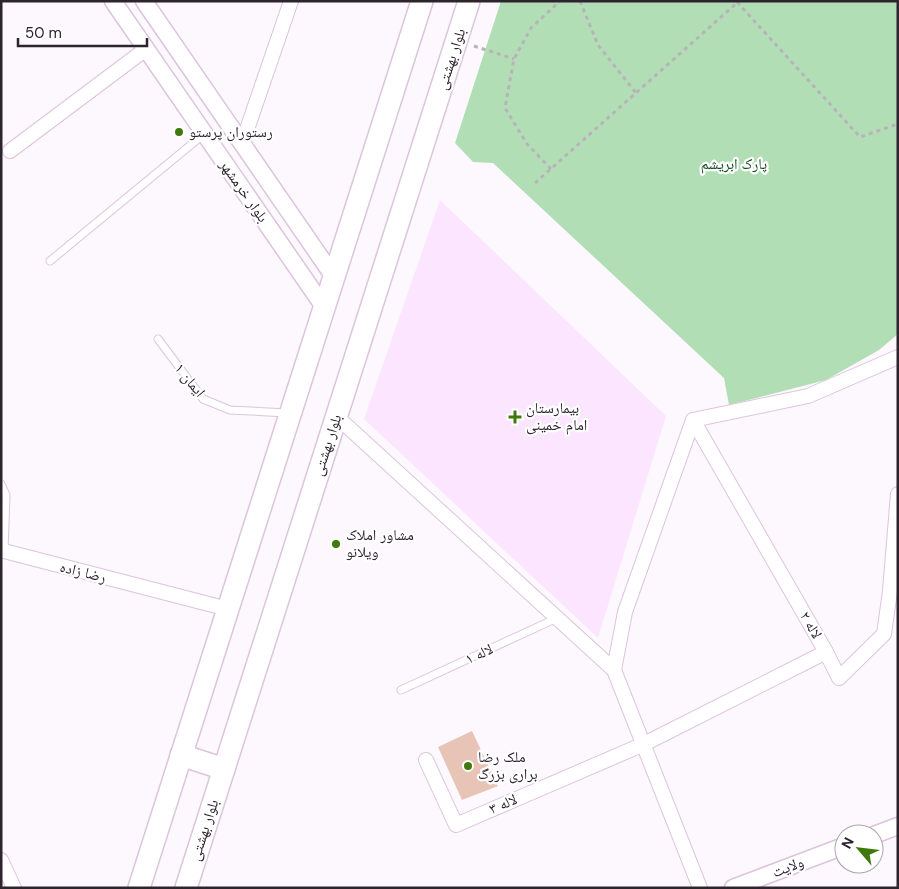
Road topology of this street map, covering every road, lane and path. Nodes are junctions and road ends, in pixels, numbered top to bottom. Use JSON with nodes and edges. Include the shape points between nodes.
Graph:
{"nodes":[{"id":1,"x":113,"y":1,"type":"edge"},
{"id":2,"x":144,"y":1,"type":"edge"},
{"id":3,"x":291,"y":1,"type":"edge"},
{"id":4,"x":422,"y":1,"type":"edge"},
{"id":5,"x":469,"y":1,"type":"edge"},
{"id":6,"x":560,"y":1,"type":"edge"},
{"id":7,"x":580,"y":1,"type":"edge"},
{"id":8,"x":738,"y":2,"type":"edge"},
{"id":9,"x":456,"y":41,"type":"junction"},
{"id":10,"x":146,"y":49,"type":"junction"},
{"id":11,"x":514,"y":59,"type":"junction"},
{"id":12,"x":636,"y":93,"type":"junction"},
{"id":13,"x":898,"y":124,"type":"edge"},
{"id":14,"x":205,"y":134,"type":"junction"},
{"id":15,"x":242,"y":144,"type":"junction"},
{"id":16,"x":10,"y":152,"type":"dead end"},
{"id":17,"x":551,"y":169,"type":"junction"},
{"id":18,"x":535,"y":183,"type":"dead end"},
{"id":19,"x":50,"y":261,"type":"dead end"},
{"id":20,"x":334,"y":277,"type":"junction"},
{"id":21,"x":324,"y":307,"type":"junction"},
{"id":22,"x":158,"y":339,"type":"dead end"},
{"id":23,"x":898,"y":357,"type":"edge"},
{"id":24,"x":290,"y":413,"type":"junction"},
{"id":25,"x":336,"y":416,"type":"junction"},
{"id":26,"x":693,"y":420,"type":"junction"},
{"id":27,"x":1,"y":484,"type":"edge"},
{"id":28,"x":898,"y":494,"type":"edge"},
{"id":29,"x":4,"y":551,"type":"joint"},
{"id":30,"x":894,"y":592,"type":"edge"},
{"id":31,"x":228,"y":609,"type":"junction"},
{"id":32,"x":557,"y":618,"type":"junction"},
{"id":33,"x":826,"y":652,"type":"junction"},
{"id":34,"x":614,"y":670,"type":"junction"},
{"id":35,"x":401,"y":690,"type":"dead end"},
{"id":36,"x":644,"y":744,"type":"junction"},
{"id":37,"x":181,"y":755,"type":"junction"},
{"id":38,"x":426,"y":760,"type":"dead end"},
{"id":39,"x":224,"y":769,"type":"junction"},
{"id":40,"x":898,"y":826,"type":"edge"},
{"id":41,"x":884,"y":831,"type":"edge"},
{"id":42,"x":834,"y":850,"type":"edge"},
{"id":43,"x":1,"y":860,"type":"edge"},
{"id":44,"x":14,"y":888,"type":"edge"},
{"id":45,"x":138,"y":888,"type":"edge"},
{"id":46,"x":186,"y":888,"type":"edge"},
{"id":47,"x":700,"y":888,"type":"edge"},
{"id":48,"x":733,"y":888,"type":"edge"}],
"edges":[{"from":1,"to":10,"type":"street","name":"بلوار خرمشهر"},
{"from":2,"to":15,"type":"street","name":"بلوار خرمشهر"},
{"from":3,"to":15,"type":"street"},
{"from":4,"to":20,"type":"main road"},
{"from":5,"to":9,"type":"main road","name":"بلوار بهشتی"},
{"from":6,"to":11,"type":"path","via":[[531,28]]},
{"from":7,"to":12,"type":"path","via":[[598,45]]},
{"from":8,"to":12,"type":"path"},
{"from":8,"to":13,"type":"path","via":[[860,137]]},
{"from":9,"to":11,"type":"path"},
{"from":9,"to":25,"type":"main road","name":"بلوار بهشتی"},
{"from":10,"to":14,"type":"street","name":"بلوار خرمشهر"},
{"from":10,"to":16,"type":"street"},
{"from":11,"to":17,"type":"path","via":[[505,108],[527,144]]},
{"from":12,"to":17,"type":"path"},
{"from":14,"to":19,"type":"lane"},
{"from":14,"to":21,"type":"street","name":"بلوار خرمشهر"},
{"from":15,"to":20,"type":"street","name":"بلوار خرمشهر"},
{"from":17,"to":18,"type":"path"},
{"from":20,"to":21,"type":"main road"},
{"from":21,"to":24,"type":"main road"},
{"from":22,"to":24,"type":"lane","name":"ایمان ۱","via":[[203,399],[230,410]]},
{"from":23,"to":26,"type":"street","via":[[808,396]]},
{"from":24,"to":31,"type":"main road"},
{"from":25,"to":32,"type":"street"},
{"from":25,"to":39,"type":"main road","name":"بلوار بهشتی"},
{"from":26,"to":33,"type":"street","name":"لاله ۲"},
{"from":26,"to":34,"type":"street","via":[[625,612]]},
{"from":27,"to":29,"type":"lane","name":"رضا زاده","via":[[6,495]]},
{"from":28,"to":30,"type":"street"},
{"from":29,"to":31,"type":"street","name":"رضا زاده"},
{"from":30,"to":33,"type":"street","via":[[884,634],[839,678]]},
{"from":31,"to":37,"type":"main road"},
{"from":32,"to":34,"type":"street"},
{"from":32,"to":35,"type":"lane","name":"لاله ۱"},
{"from":33,"to":36,"type":"street","name":"لاله ۲"},
{"from":34,"to":36,"type":"street"},
{"from":36,"to":38,"type":"street","name":"لاله ۳","via":[[456,825]]},
{"from":36,"to":47,"type":"street"},
{"from":37,"to":39,"type":"main road"},
{"from":37,"to":45,"type":"main road"},
{"from":39,"to":46,"type":"main road","name":"بلوار بهشتی"},
{"from":40,"to":41,"type":"street"},
{"from":42,"to":48,"type":"street","name":"ولایت"},
{"from":43,"to":44,"type":"street"}]}
